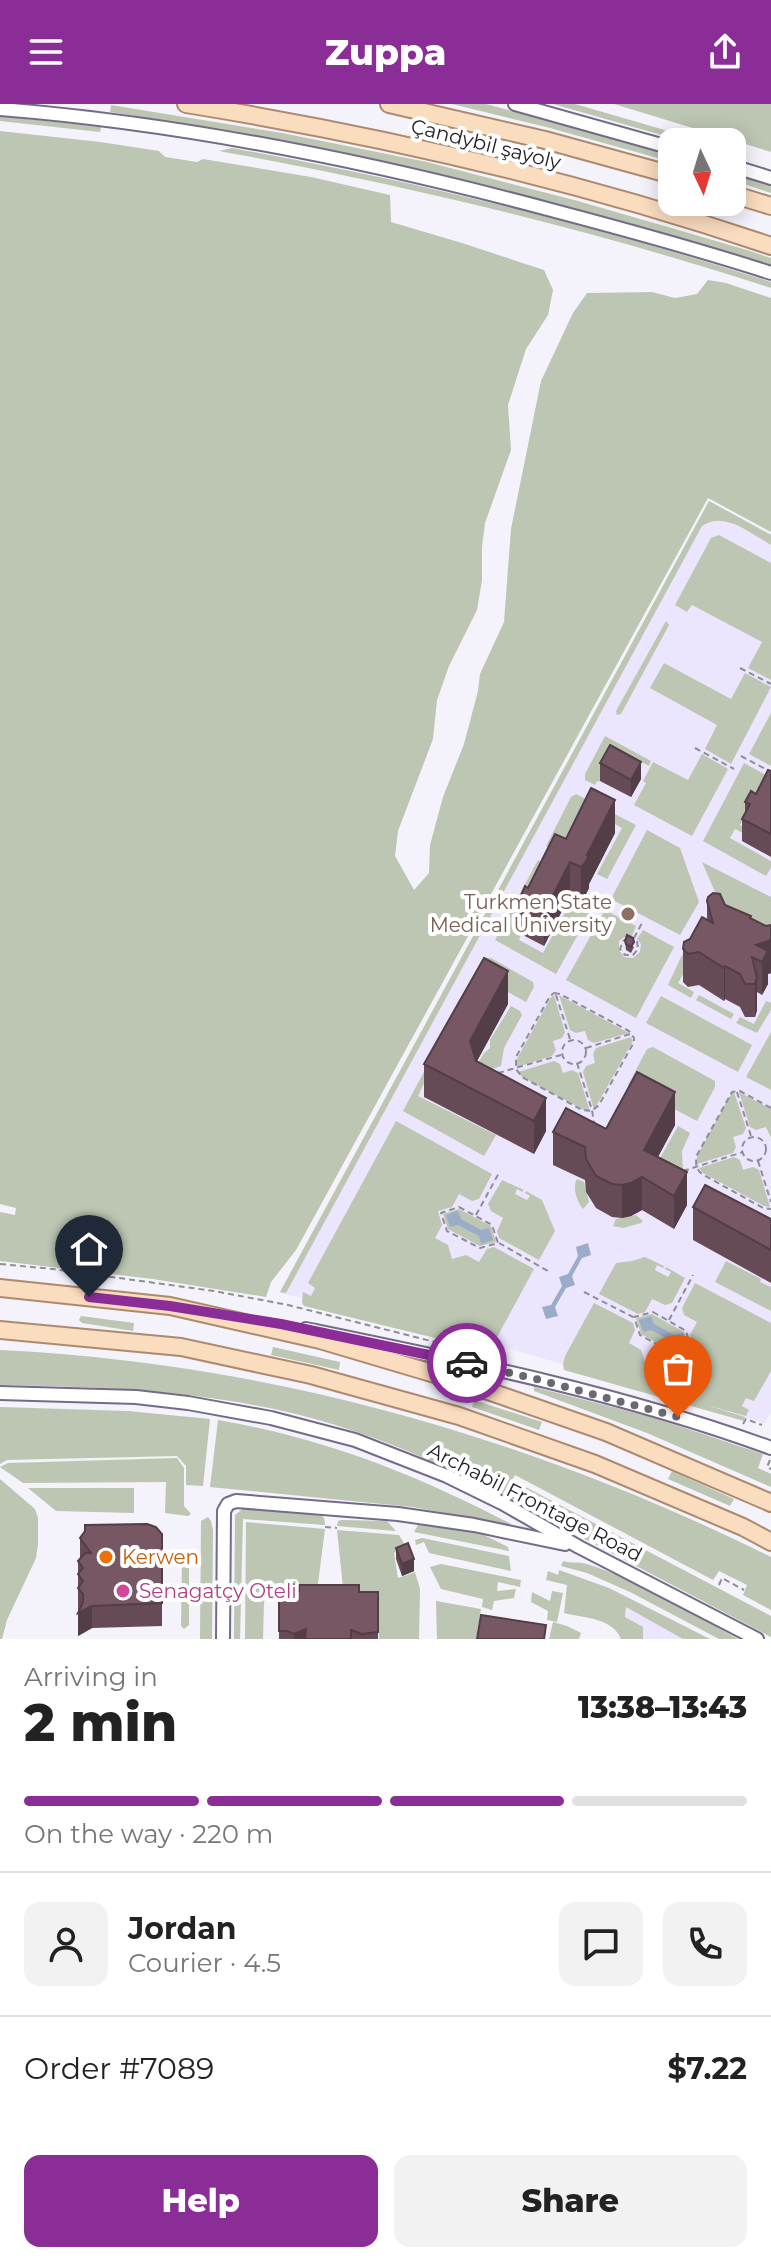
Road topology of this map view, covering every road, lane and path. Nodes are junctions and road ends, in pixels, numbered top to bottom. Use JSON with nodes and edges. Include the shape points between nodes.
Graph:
{"nodes":[{"id":1,"x":186,"y":104,"type":"edge"},
{"id":2,"x":389,"y":104,"type":"edge"},
{"id":3,"x":515,"y":104,"type":"edge"},
{"id":4,"x":0,"y":109,"type":"edge"},
{"id":5,"x":658,"y":144,"type":"edge"},
{"id":6,"x":746,"y":170,"type":"edge"},
{"id":7,"x":658,"y":171,"type":"edge"},
{"id":8,"x":771,"y":178,"type":"edge"},
{"id":9,"x":746,"y":198,"type":"edge"},
{"id":10,"x":771,"y":206,"type":"edge"},
{"id":11,"x":771,"y":246,"type":"edge"},
{"id":12,"x":771,"y":273,"type":"edge"},
{"id":13,"x":740,"y":668,"type":"dead end"},
{"id":14,"x":771,"y":684,"type":"edge"},
{"id":15,"x":695,"y":748,"type":"dead end"},
{"id":16,"x":741,"y":756,"type":"dead end"},
{"id":17,"x":734,"y":769,"type":"dead end"},
{"id":18,"x":771,"y":772,"type":"edge"},
{"id":19,"x":642,"y":923,"type":"dead end"},
{"id":20,"x":634,"y":938,"type":"junction"},
{"id":21,"x":556,"y":993,"type":"junction"},
{"id":22,"x":631,"y":1034,"type":"junction"},
{"id":23,"x":570,"y":1040,"type":"junction"},
{"id":24,"x":585,"y":1048,"type":"junction"},
{"id":25,"x":562,"y":1055,"type":"junction"},
{"id":26,"x":577,"y":1063,"type":"junction"},
{"id":27,"x":516,"y":1069,"type":"junction"},
{"id":28,"x":491,"y":1075,"type":"edge"},
{"id":29,"x":737,"y":1090,"type":"junction"},
{"id":30,"x":771,"y":1108,"type":"edge"},
{"id":31,"x":592,"y":1111,"type":"junction"},
{"id":32,"x":596,"y":1133,"type":"edge"},
{"id":33,"x":751,"y":1137,"type":"junction"},
{"id":34,"x":771,"y":1143,"type":"edge"},
{"id":35,"x":765,"y":1145,"type":"junction"},
{"id":36,"x":743,"y":1152,"type":"junction"},
{"id":37,"x":758,"y":1160,"type":"junction"},
{"id":38,"x":696,"y":1167,"type":"junction"},
{"id":39,"x":500,"y":1171,"type":"dead end"},
{"id":40,"x":683,"y":1171,"type":"edge"},
{"id":41,"x":771,"y":1202,"type":"edge"},
{"id":42,"x":771,"y":1209,"type":"edge"},
{"id":43,"x":476,"y":1216,"type":"junction"},
{"id":44,"x":498,"y":1243,"type":"junction"},
{"id":45,"x":548,"y":1271,"type":"dead end"},
{"id":46,"x":693,"y":1275,"type":"dead end"},
{"id":47,"x":0,"y":1288,"type":"edge"},
{"id":48,"x":584,"y":1292,"type":"dead end"},
{"id":49,"x":170,"y":1306,"type":"junction"},
{"id":50,"x":634,"y":1317,"type":"junction"},
{"id":51,"x":669,"y":1321,"type":"junction"},
{"id":52,"x":0,"y":1330,"type":"edge"},
{"id":53,"x":0,"y":1393,"type":"edge"},
{"id":54,"x":746,"y":1419,"type":"dead end"},
{"id":55,"x":762,"y":1425,"type":"dead end"},
{"id":56,"x":771,"y":1448,"type":"edge"},
{"id":57,"x":771,"y":1459,"type":"edge"},
{"id":58,"x":771,"y":1469,"type":"edge"},
{"id":59,"x":771,"y":1503,"type":"edge"},
{"id":60,"x":325,"y":1527,"type":"dead end"},
{"id":61,"x":337,"y":1528,"type":"dead end"},
{"id":62,"x":771,"y":1542,"type":"edge"},
{"id":63,"x":579,"y":1547,"type":"junction"},
{"id":64,"x":719,"y":1585,"type":"dead end"},
{"id":65,"x":744,"y":1590,"type":"dead end"},
{"id":66,"x":223,"y":1639,"type":"edge"},
{"id":67,"x":757,"y":1639,"type":"edge"}],
"edges":[{"from":1,"to":11,"type":"main road","name":"Çandybil şaýoly","via":[[475,160]]},
{"from":2,"to":7,"type":"main road","name":"Çandybil şaýoly"},
{"from":3,"to":5,"type":"street"},
{"from":4,"to":12,"type":"street","via":[[87,117],[321,155],[470,188]]},
{"from":6,"to":8,"type":"street"},
{"from":9,"to":10,"type":"main road"},
{"from":13,"to":14,"type":"path"},
{"from":15,"to":17,"type":"path"},
{"from":16,"to":18,"type":"path"},
{"from":19,"to":20,"type":"path"},
{"from":20,"to":20,"type":"path","via":[[621,944],[625,955],[637,952]]},
{"from":21,"to":22,"type":"path"},
{"from":21,"to":23,"type":"path"},
{"from":21,"to":27,"type":"path","via":[[516,1057]]},
{"from":22,"to":24,"type":"path"},
{"from":22,"to":31,"type":"path","via":[[634,1042]]},
{"from":23,"to":24,"type":"path"},
{"from":23,"to":25,"type":"path"},
{"from":24,"to":26,"type":"path"},
{"from":25,"to":26,"type":"path"},
{"from":25,"to":27,"type":"path"},
{"from":26,"to":31,"type":"path"},
{"from":27,"to":28,"type":"path"},
{"from":27,"to":31,"type":"path","via":[[522,1077]]},
{"from":29,"to":30,"type":"path"},
{"from":29,"to":33,"type":"path"},
{"from":29,"to":38,"type":"path","via":[[730,1093],[697,1155]]},
{"from":31,"to":32,"type":"path"},
{"from":33,"to":35,"type":"path"},
{"from":33,"to":36,"type":"path"},
{"from":34,"to":35,"type":"path"},
{"from":35,"to":37,"type":"path"},
{"from":36,"to":37,"type":"path"},
{"from":36,"to":38,"type":"path"},
{"from":37,"to":41,"type":"path"},
{"from":38,"to":40,"type":"path"},
{"from":38,"to":42,"type":"path"},
{"from":39,"to":43,"type":"path"},
{"from":43,"to":44,"type":"path","via":[[492,1225]]},
{"from":43,"to":44,"type":"path","via":[[459,1207],[441,1213],[447,1231],[480,1248]]},
{"from":44,"to":45,"type":"path"},
{"from":46,"to":51,"type":"path"},
{"from":47,"to":49,"type":"main road"},
{"from":48,"to":50,"type":"path"},
{"from":49,"to":56,"type":"street","via":[[281,1324],[536,1379]]},
{"from":49,"to":59,"type":"main road","via":[[320,1340],[465,1383],[606,1432]]},
{"from":50,"to":51,"type":"path","via":[[653,1312]]},
{"from":50,"to":51,"type":"path","via":[[640,1335],[673,1353],[691,1348],[686,1331]]},
{"from":52,"to":62,"type":"main road","via":[[181,1347],[311,1375],[459,1416],[595,1464]]},
{"from":53,"to":63,"type":"street","name":"Archabil Frontage Road","via":[[162,1399],[316,1429],[447,1476]]},
{"from":54,"to":55,"type":"path"},
{"from":57,"to":58,"type":"path"},
{"from":60,"to":61,"type":"path"},
{"from":63,"to":66,"type":"street","via":[[398,1514],[236,1501],[224,1511]]},
{"from":63,"to":67,"type":"street","name":"Archabil Frontage Road"},
{"from":64,"to":65,"type":"path","via":[[722,1578]]}]}
